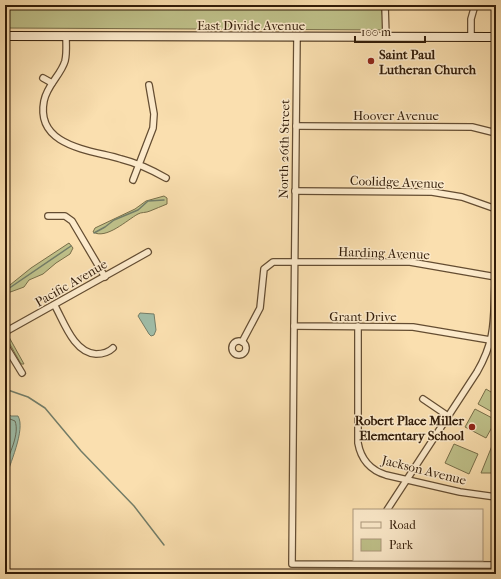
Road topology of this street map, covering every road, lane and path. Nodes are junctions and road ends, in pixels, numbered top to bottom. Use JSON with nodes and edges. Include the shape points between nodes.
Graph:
{"nodes":[{"id":1,"x":385,"y":5,"type":"edge"},
{"id":2,"x":475,"y":5,"type":"edge"},
{"id":3,"x":5,"y":36,"type":"edge"},
{"id":4,"x":66,"y":36,"type":"junction"},
{"id":5,"x":296,"y":37,"type":"junction"},
{"id":6,"x":386,"y":37,"type":"junction"},
{"id":7,"x":471,"y":37,"type":"junction"},
{"id":8,"x":496,"y":37,"type":"edge"},
{"id":9,"x":43,"y":78,"type":"dead end"},
{"id":10,"x":52,"y":83,"type":"junction"},
{"id":11,"x":149,"y":85,"type":"dead end"},
{"id":12,"x":296,"y":126,"type":"junction"},
{"id":13,"x":496,"y":133,"type":"edge"},
{"id":14,"x":139,"y":165,"type":"junction"},
{"id":15,"x":166,"y":178,"type":"dead end"},
{"id":16,"x":133,"y":180,"type":"dead end"},
{"id":17,"x":295,"y":191,"type":"junction"},
{"id":18,"x":496,"y":209,"type":"edge"},
{"id":19,"x":48,"y":216,"type":"dead end"},
{"id":20,"x":148,"y":252,"type":"dead end"},
{"id":21,"x":294,"y":262,"type":"junction"},
{"id":22,"x":496,"y":272,"type":"edge"},
{"id":23,"x":105,"y":276,"type":"junction"},
{"id":24,"x":496,"y":277,"type":"edge"},
{"id":25,"x":55,"y":306,"type":"junction"},
{"id":26,"x":294,"y":326,"type":"junction"},
{"id":27,"x":358,"y":326,"type":"junction"},
{"id":28,"x":5,"y":332,"type":"edge"},
{"id":29,"x":494,"y":340,"type":"edge"},
{"id":30,"x":242,"y":342,"type":"dead end"},
{"id":31,"x":5,"y":345,"type":"edge"},
{"id":32,"x":113,"y":348,"type":"dead end"},
{"id":33,"x":22,"y":374,"type":"dead end"},
{"id":34,"x":423,"y":399,"type":"dead end"},
{"id":35,"x":448,"y":416,"type":"junction"},
{"id":36,"x":406,"y":479,"type":"junction"},
{"id":37,"x":496,"y":497,"type":"edge"},
{"id":38,"x":388,"y":509,"type":"edge"},
{"id":39,"x":370,"y":562,"type":"edge"},
{"id":40,"x":496,"y":565,"type":"edge"}],
"edges":[{"from":1,"to":6,"type":"street"},
{"from":2,"to":7,"type":"street","via":[[471,19]]},
{"from":3,"to":4,"type":"street","name":"East Divide Avenue"},
{"from":4,"to":5,"type":"street","name":"East Divide Avenue"},
{"from":4,"to":10,"type":"street","via":[[65,61]]},
{"from":5,"to":6,"type":"street","name":"East Divide Avenue"},
{"from":5,"to":12,"type":"street","name":"North 26th Street"},
{"from":6,"to":7,"type":"street","name":"East Divide Avenue"},
{"from":7,"to":8,"type":"street","name":"East Divide Avenue"},
{"from":9,"to":10,"type":"street"},
{"from":10,"to":14,"type":"street","via":[[44,100],[43,113],[57,138],[69,145]]},
{"from":11,"to":14,"type":"street","via":[[154,124]]},
{"from":12,"to":13,"type":"street","name":"Hoover Avenue","via":[[468,126]]},
{"from":12,"to":17,"type":"street","name":"North 26th Street"},
{"from":14,"to":15,"type":"street"},
{"from":14,"to":16,"type":"street"},
{"from":17,"to":18,"type":"street","name":"Coolidge Avenue","via":[[432,192],[462,197]]},
{"from":17,"to":21,"type":"street","name":"North 26th Street"},
{"from":19,"to":23,"type":"street","via":[[65,216],[72,221]]},
{"from":20,"to":23,"type":"street","name":"Pacific Avenue"},
{"from":21,"to":24,"type":"street","name":"Harding Avenue","via":[[417,263]]},
{"from":21,"to":26,"type":"street"},
{"from":21,"to":30,"type":"street","name":"Harding Avenue","via":[[272,262],[264,269],[260,308]]},
{"from":22,"to":24,"type":"street"},
{"from":23,"to":25,"type":"street","name":"Pacific Avenue"},
{"from":24,"to":29,"type":"street"},
{"from":25,"to":28,"type":"street","name":"Pacific Avenue"},
{"from":25,"to":32,"type":"street","via":[[81,349],[88,353],[101,354]]},
{"from":26,"to":27,"type":"street","name":"Grant Drive"},
{"from":26,"to":39,"type":"street","via":[[292,564]]},
{"from":27,"to":29,"type":"street","name":"Grant Drive","via":[[420,328]]},
{"from":27,"to":36,"type":"street","name":"Jackson Avenue","via":[[359,449],[364,460],[372,468]]},
{"from":29,"to":35,"type":"street","via":[[482,364]]},
{"from":31,"to":33,"type":"street"},
{"from":34,"to":35,"type":"street"},
{"from":35,"to":36,"type":"street"},
{"from":36,"to":37,"type":"street","name":"Jackson Avenue","via":[[460,492]]},
{"from":36,"to":38,"type":"street"},
{"from":39,"to":40,"type":"street"}]}
